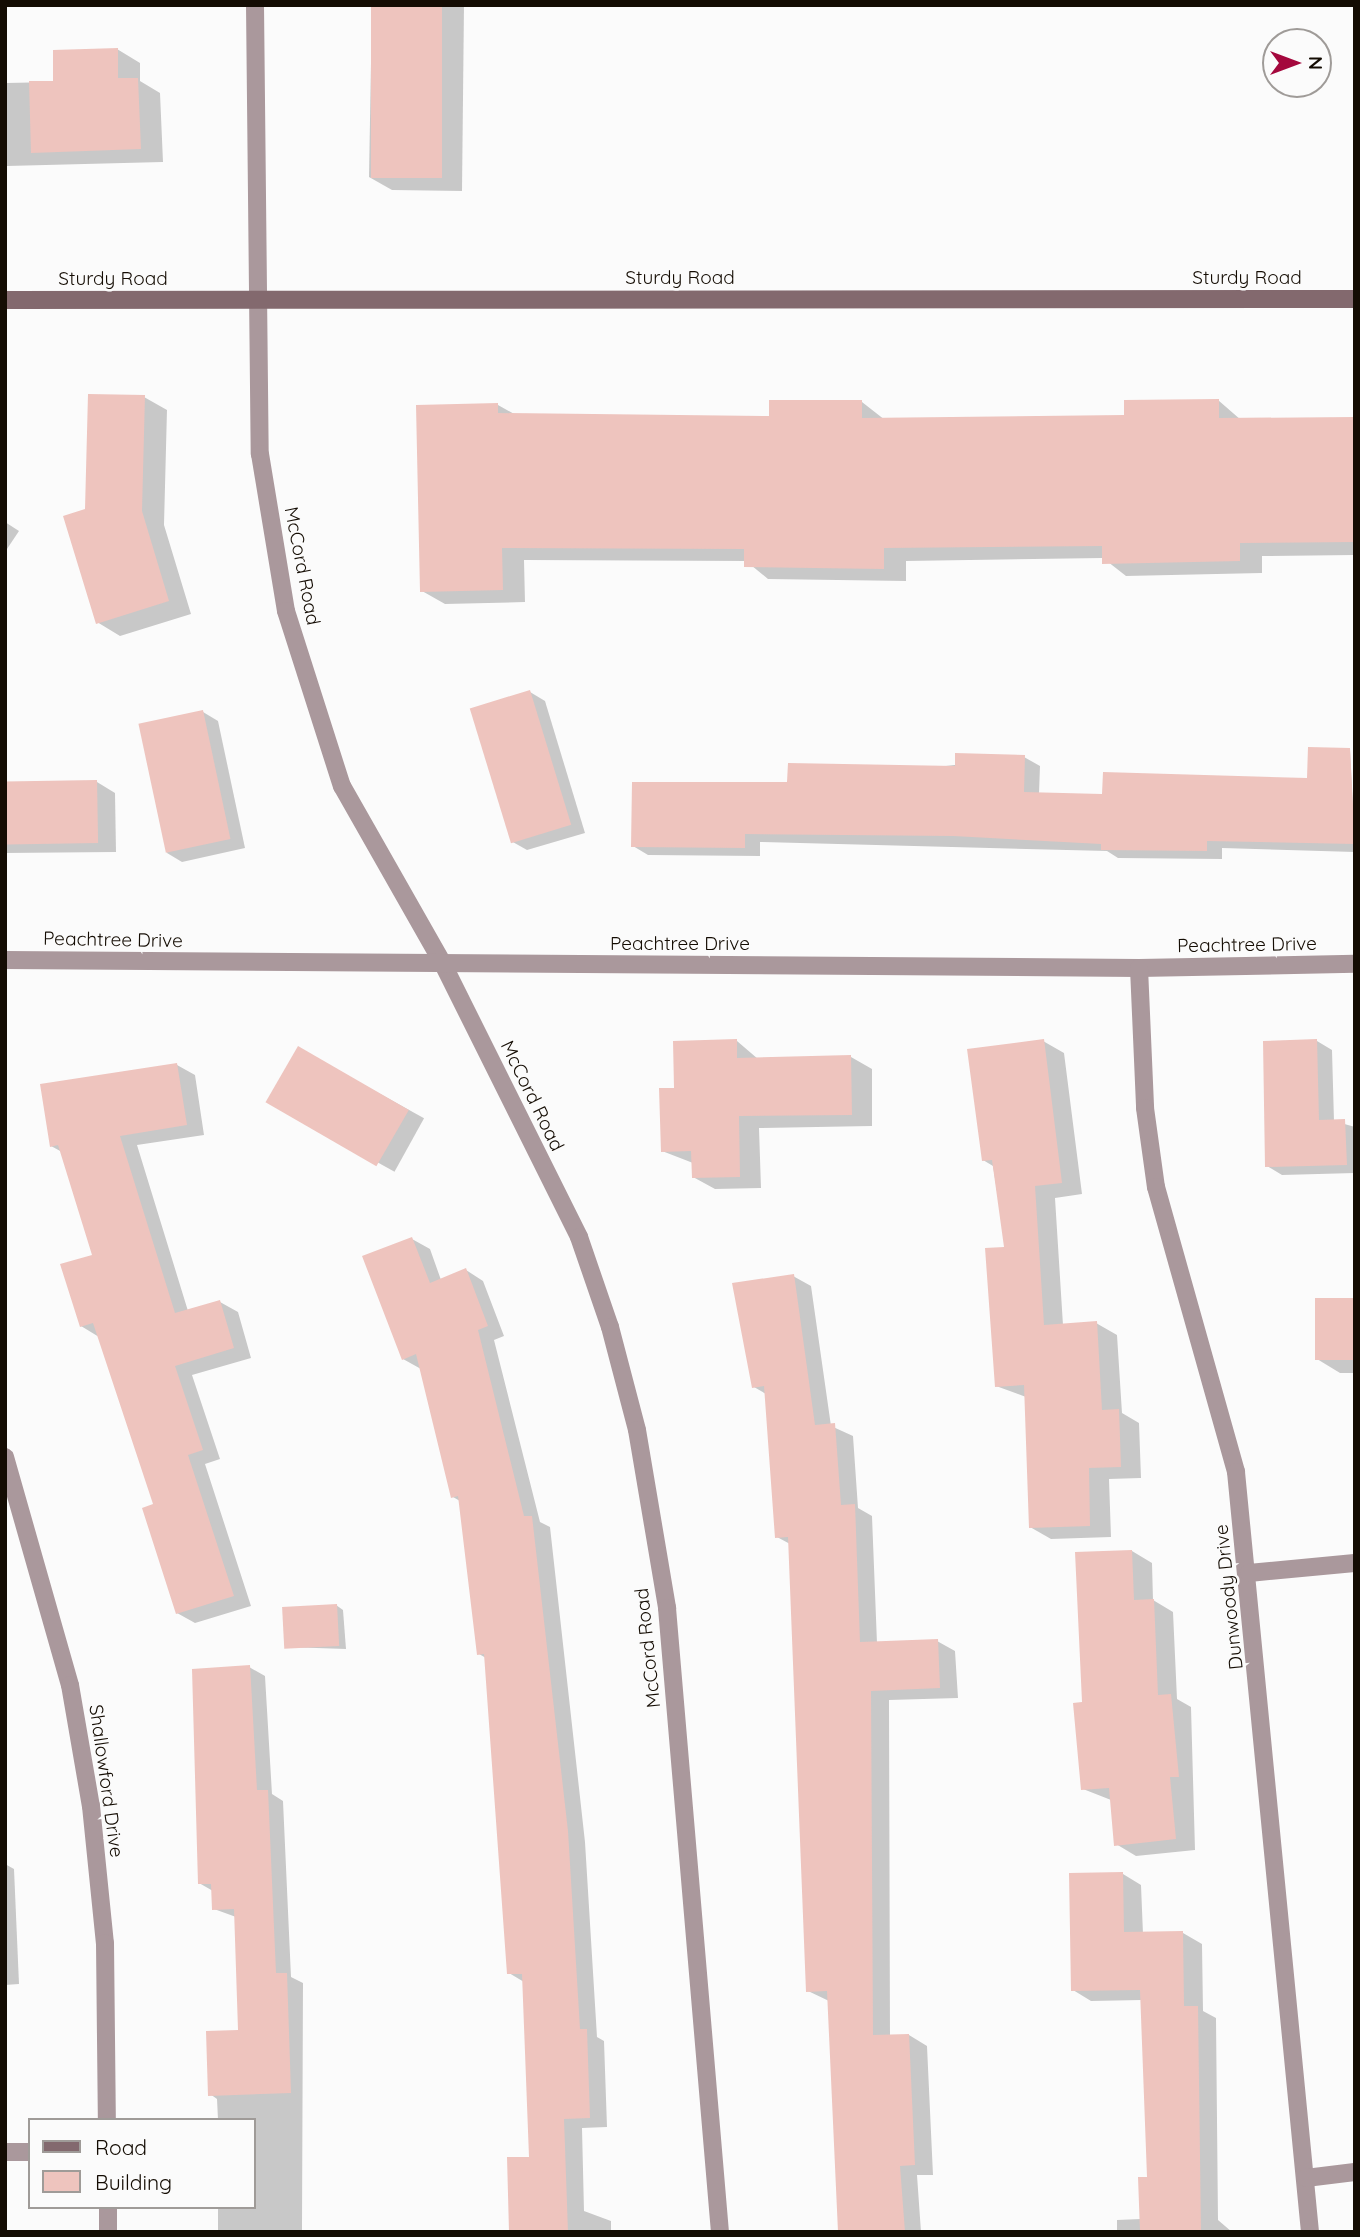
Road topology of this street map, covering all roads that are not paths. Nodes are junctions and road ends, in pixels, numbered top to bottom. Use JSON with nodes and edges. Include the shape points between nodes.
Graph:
{"nodes":[{"id":1,"x":254,"y":5,"type":"edge"},
{"id":2,"x":258,"y":299,"type":"junction"},
{"id":3,"x":1355,"y":299,"type":"edge"},
{"id":4,"x":5,"y":300,"type":"edge"},
{"id":5,"x":5,"y":960,"type":"edge"},
{"id":6,"x":443,"y":964,"type":"junction"},
{"id":7,"x":1355,"y":964,"type":"edge"},
{"id":8,"x":1139,"y":968,"type":"junction"},
{"id":9,"x":5,"y":1457,"type":"edge"},
{"id":10,"x":1355,"y":1563,"type":"edge"},
{"id":11,"x":1249,"y":1573,"type":"junction"},
{"id":12,"x":107,"y":2118,"type":"edge"},
{"id":13,"x":5,"y":2152,"type":"edge"},
{"id":14,"x":28,"y":2152,"type":"edge"},
{"id":15,"x":1355,"y":2172,"type":"edge"},
{"id":16,"x":1306,"y":2178,"type":"junction"},
{"id":17,"x":108,"y":2209,"type":"edge"},
{"id":18,"x":108,"y":2232,"type":"edge"},
{"id":19,"x":720,"y":2232,"type":"edge"},
{"id":20,"x":1310,"y":2232,"type":"edge"}],
"edges":[{"from":1,"to":2,"type":"street","name":"McCord Road"},
{"from":2,"to":3,"type":"street","name":"Sturdy Road"},
{"from":2,"to":4,"type":"street","name":"Sturdy Road"},
{"from":2,"to":6,"type":"street","name":"McCord Road","via":[[260,454],[286,611],[342,786]]},
{"from":5,"to":6,"type":"street","name":"Peachtree Drive"},
{"from":6,"to":8,"type":"street","name":"Peachtree Drive"},
{"from":6,"to":19,"type":"street","name":"McCord Road","via":[[579,1237],[637,1430],[667,1608]]},
{"from":7,"to":8,"type":"street","name":"Peachtree Drive"},
{"from":8,"to":11,"type":"street","name":"Dunwoody Drive","via":[[1145,1108],[1156,1187],[1236,1472]]},
{"from":9,"to":12,"type":"street","name":"Shallowford Drive","via":[[70,1685],[91,1806],[105,1943]]},
{"from":10,"to":11,"type":"street"},
{"from":11,"to":16,"type":"street","name":"Dunwoody Drive"},
{"from":13,"to":14,"type":"street"},
{"from":15,"to":16,"type":"street"},
{"from":16,"to":20,"type":"street","name":"Dunwoody Drive"},
{"from":17,"to":18,"type":"street"}]}
